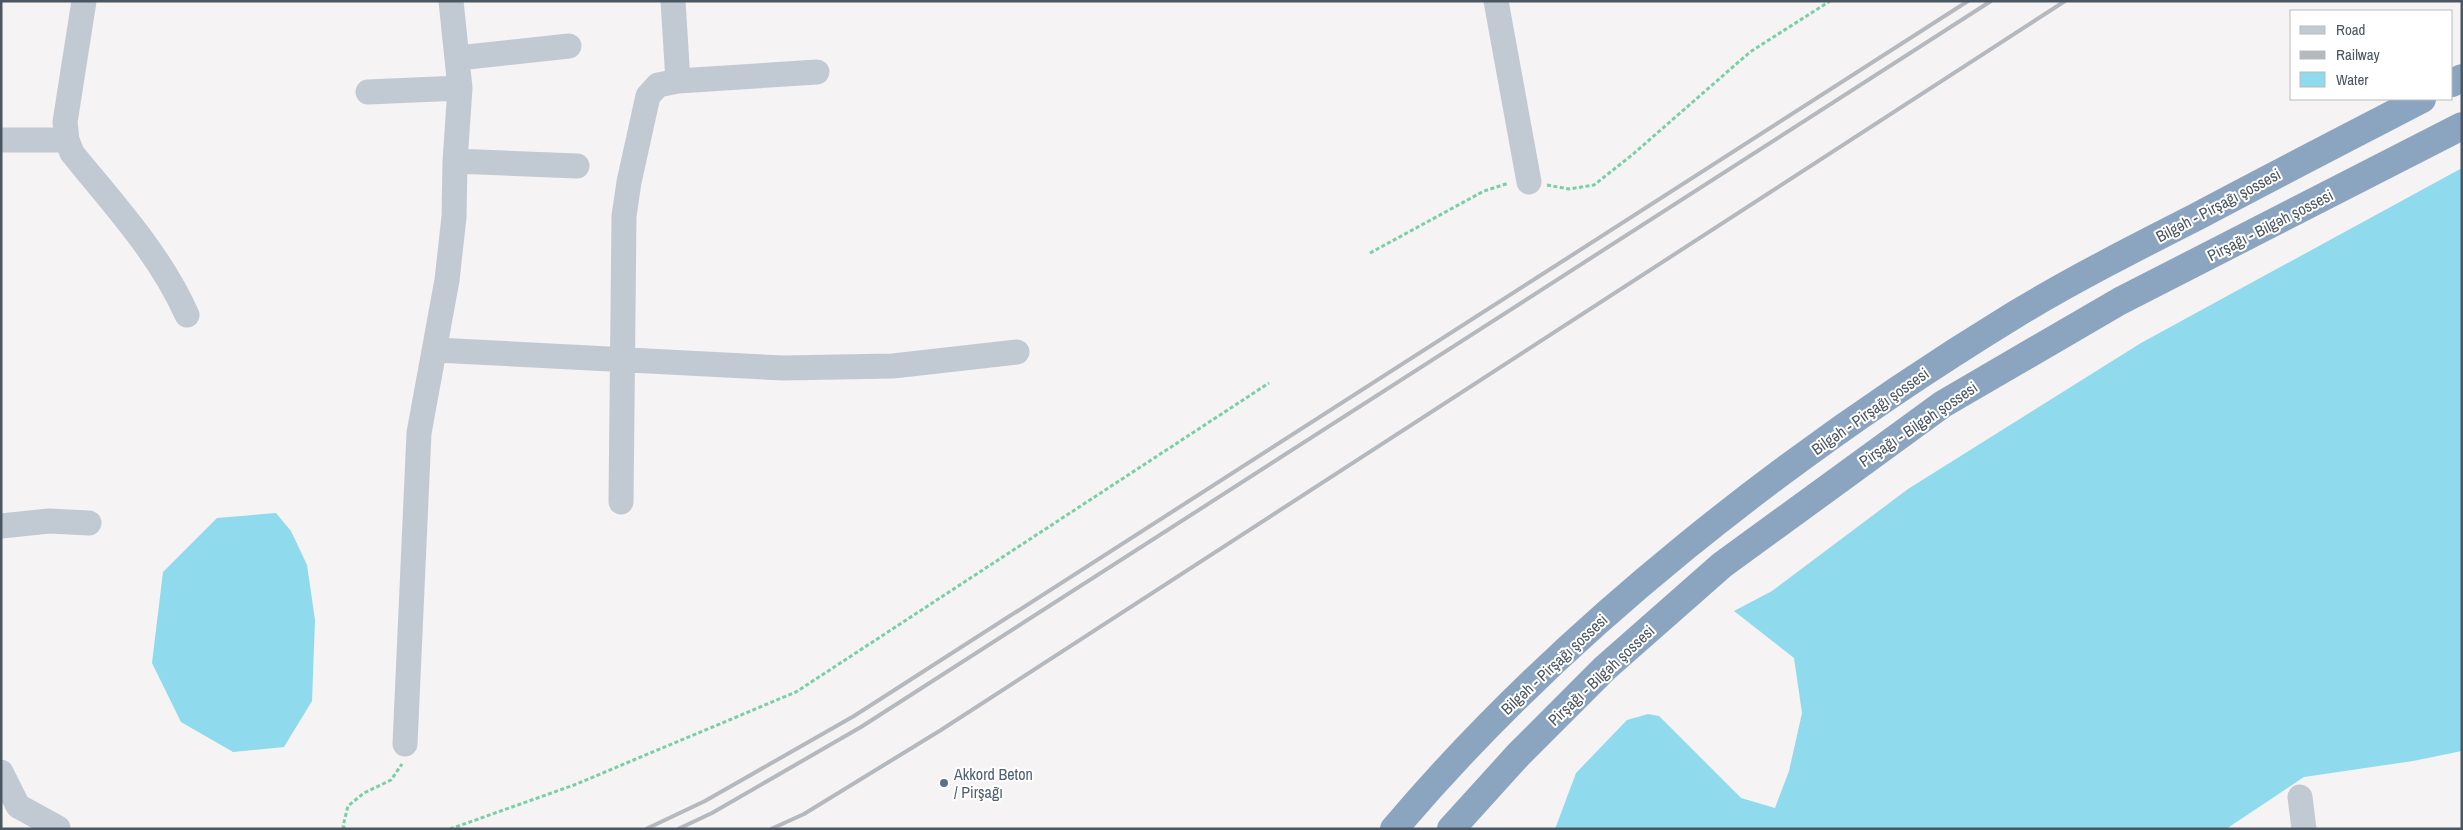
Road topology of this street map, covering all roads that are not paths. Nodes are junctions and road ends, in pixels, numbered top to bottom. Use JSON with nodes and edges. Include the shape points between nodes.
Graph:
{"nodes":[{"id":1,"x":84,"y":1,"type":"edge"},
{"id":2,"x":451,"y":1,"type":"edge"},
{"id":3,"x":673,"y":1,"type":"edge"},
{"id":4,"x":1496,"y":1,"type":"edge"},
{"id":5,"x":569,"y":46,"type":"dead end"},
{"id":6,"x":458,"y":58,"type":"junction"},
{"id":7,"x":817,"y":72,"type":"dead end"},
{"id":8,"x":678,"y":81,"type":"junction"},
{"id":9,"x":460,"y":88,"type":"junction"},
{"id":10,"x":368,"y":92,"type":"dead end"},
{"id":11,"x":2420,"y":100,"type":"edge"},
{"id":12,"x":2462,"y":126,"type":"edge"},
{"id":13,"x":1,"y":140,"type":"edge"},
{"id":14,"x":67,"y":140,"type":"junction"},
{"id":15,"x":454,"y":160,"type":"junction"},
{"id":16,"x":577,"y":166,"type":"dead end"},
{"id":17,"x":1529,"y":182,"type":"road end"},
{"id":18,"x":187,"y":316,"type":"dead end"},
{"id":19,"x":436,"y":350,"type":"junction"},
{"id":20,"x":1016,"y":352,"type":"dead end"},
{"id":21,"x":621,"y":358,"type":"junction"},
{"id":22,"x":620,"y":502,"type":"dead end"},
{"id":23,"x":89,"y":523,"type":"dead end"},
{"id":24,"x":1,"y":526,"type":"edge"},
{"id":25,"x":405,"y":744,"type":"road end"},
{"id":26,"x":1,"y":772,"type":"edge"},
{"id":27,"x":2300,"y":797,"type":"dead end"},
{"id":28,"x":58,"y":828,"type":"edge"},
{"id":29,"x":1394,"y":829,"type":"edge"},
{"id":30,"x":1451,"y":829,"type":"edge"},
{"id":31,"x":2304,"y":829,"type":"edge"}],
"edges":[{"from":1,"to":14,"type":"street","via":[[67,100]]},
{"from":2,"to":6,"type":"street"},
{"from":3,"to":8,"type":"street"},
{"from":4,"to":17,"type":"street"},
{"from":5,"to":6,"type":"street"},
{"from":6,"to":9,"type":"street"},
{"from":7,"to":8,"type":"street"},
{"from":8,"to":21,"type":"street","via":[[658,85],[648,96],[629,182],[624,216]]},
{"from":9,"to":10,"type":"street"},
{"from":9,"to":15,"type":"street"},
{"from":11,"to":29,"type":"highway","name":"Bilgəh - Pirşağı şossesi","via":[[2105,264],[2017,314],[1806,455],[1695,540],[1578,640],[1497,718]]},
{"from":12,"to":30,"type":"highway","name":"Pirşağı - Bilgəh şossesi","via":[[2120,301],[1943,404],[1722,565],[1605,668],[1519,754]]},
{"from":13,"to":14,"type":"street"},
{"from":14,"to":18,"type":"street","via":[[72,154],[160,263]]},
{"from":15,"to":16,"type":"street"},
{"from":15,"to":19,"type":"street","via":[[453,226]]},
{"from":19,"to":21,"type":"street"},
{"from":19,"to":25,"type":"street","via":[[419,433]]},
{"from":20,"to":21,"type":"street","via":[[893,366],[783,368]]},
{"from":21,"to":22,"type":"street"},
{"from":23,"to":24,"type":"street","via":[[49,521]]},
{"from":26,"to":28,"type":"street","via":[[18,806]]},
{"from":27,"to":31,"type":"street"}]}
